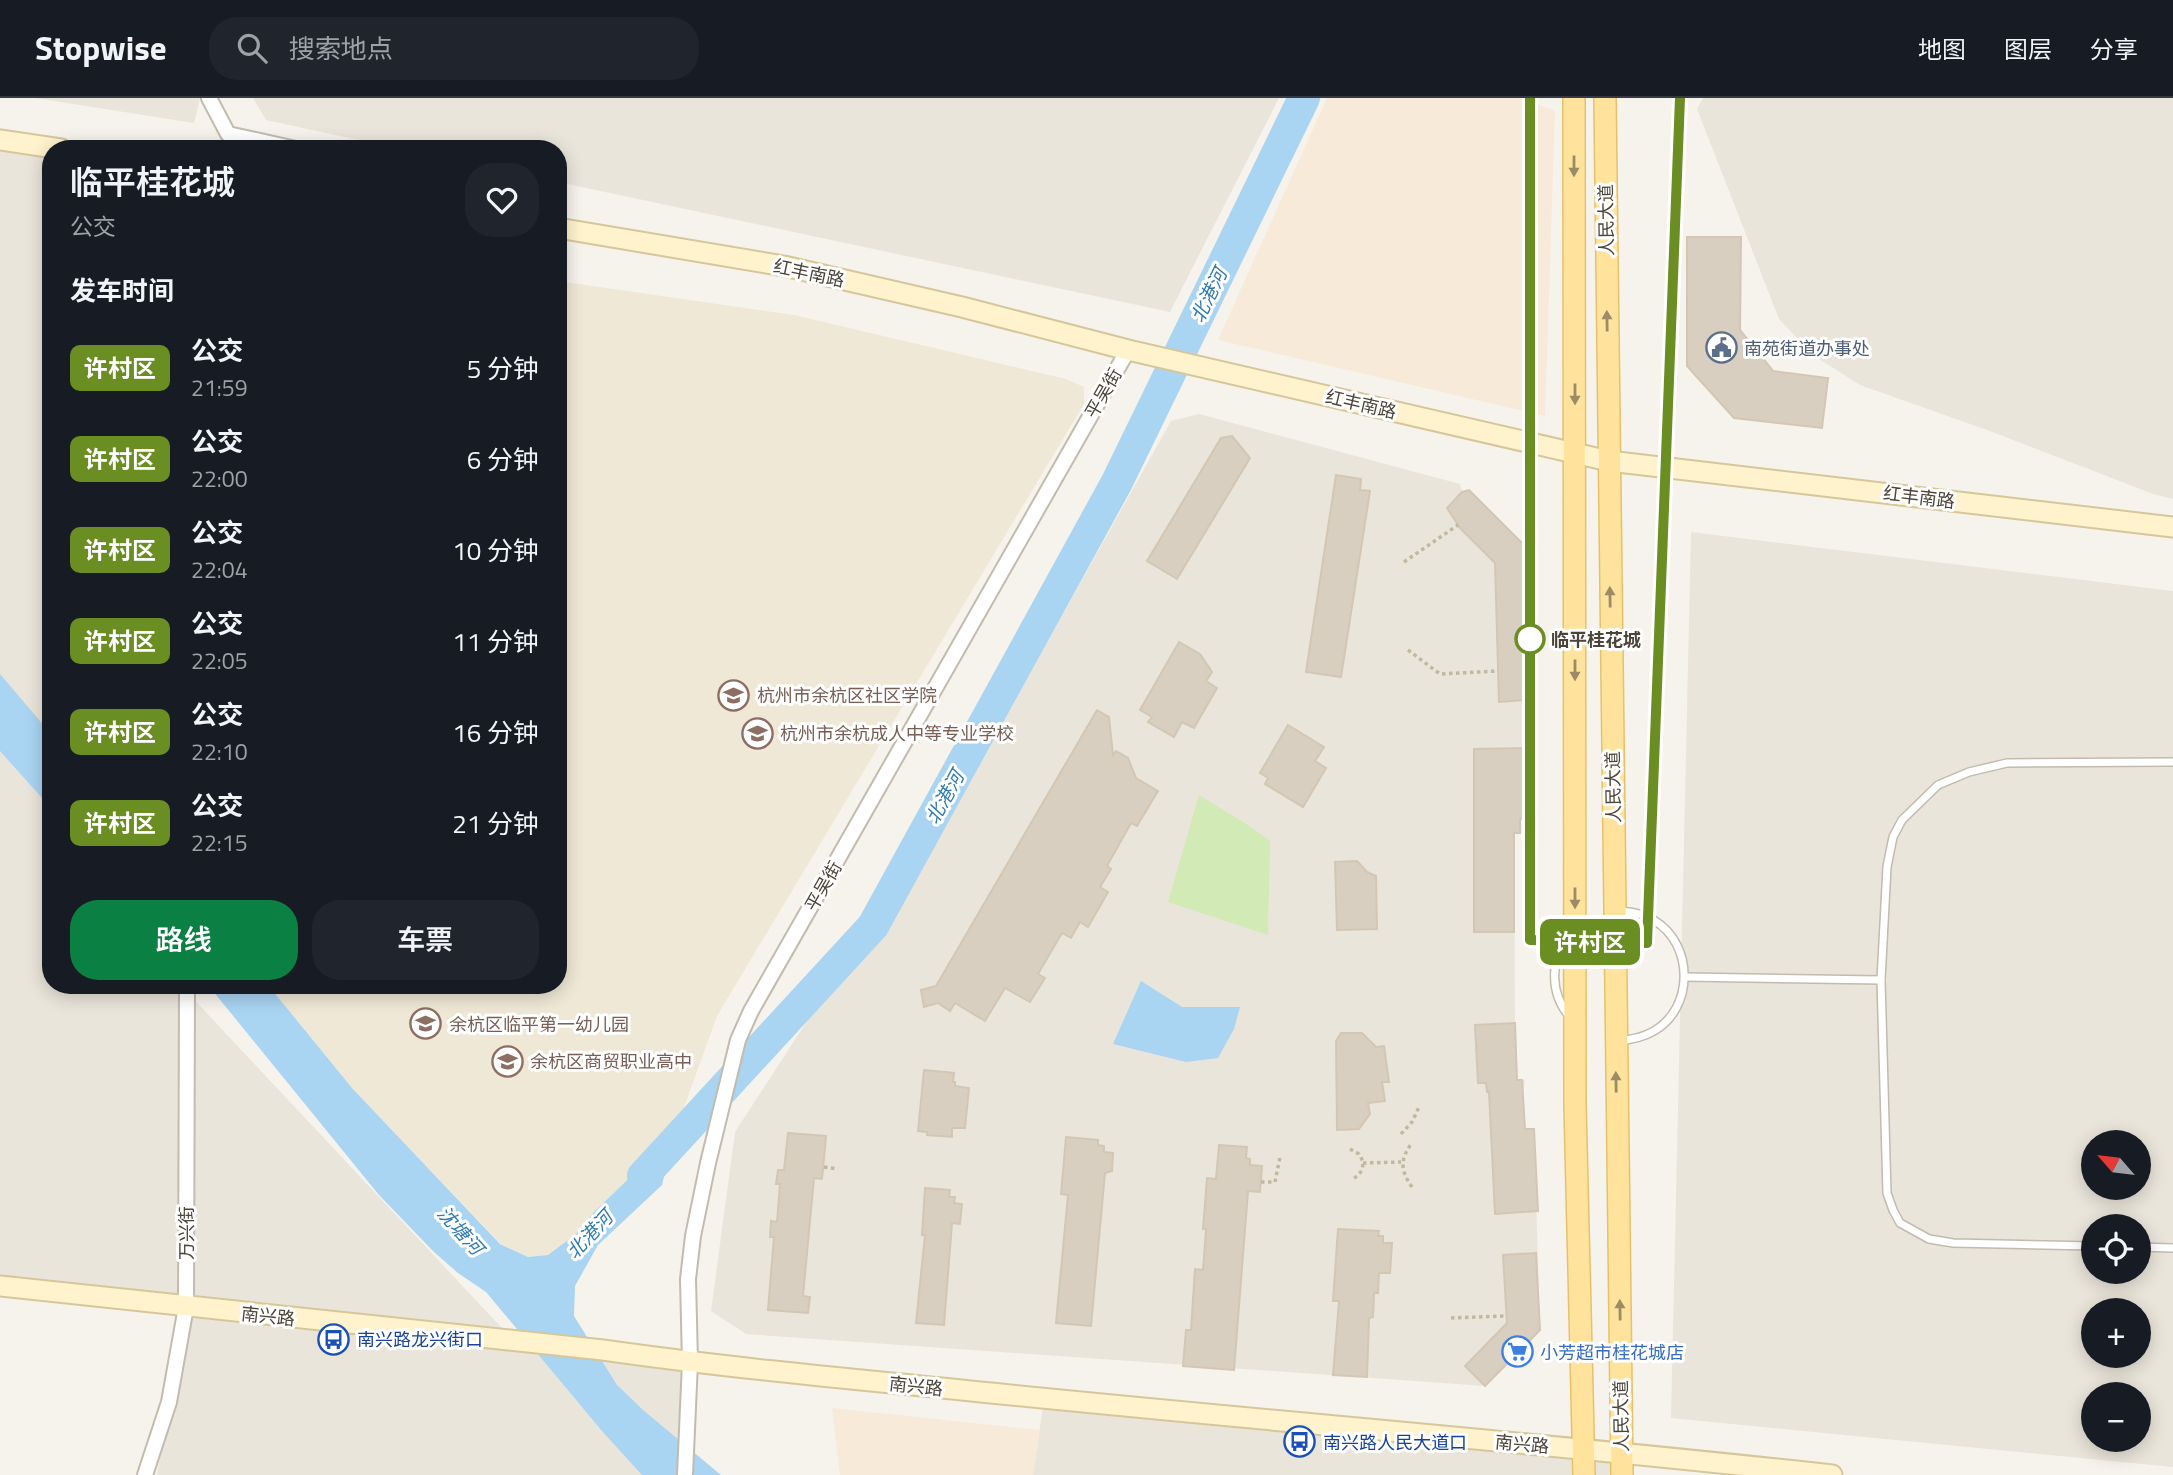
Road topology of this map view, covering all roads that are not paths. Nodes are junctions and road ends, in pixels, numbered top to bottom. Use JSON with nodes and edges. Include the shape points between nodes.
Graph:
{"nodes":[{"id":1,"x":209,"y":98,"type":"edge"},
{"id":2,"x":1574,"y":98,"type":"edge"},
{"id":3,"x":1605,"y":98,"type":"edge"},
{"id":4,"x":0,"y":140,"type":"edge"},
{"id":5,"x":255,"y":140,"type":"edge"},
{"id":6,"x":42,"y":146,"type":"edge"},
{"id":7,"x":567,"y":230,"type":"edge"},
{"id":8,"x":1128,"y":350,"type":"junction"},
{"id":9,"x":1575,"y":453,"type":"junction"},
{"id":10,"x":1609,"y":461,"type":"junction"},
{"id":11,"x":2173,"y":527,"type":"edge"},
{"id":12,"x":2173,"y":762,"type":"edge"},
{"id":13,"x":1614,"y":911,"type":"junction"},
{"id":14,"x":1575,"y":928,"type":"dead end"},
{"id":15,"x":1685,"y":977,"type":"junction"},
{"id":16,"x":1881,"y":980,"type":"junction"},
{"id":17,"x":187,"y":994,"type":"edge"},
{"id":18,"x":1575,"y":1024,"type":"junction"},
{"id":19,"x":1616,"y":1041,"type":"junction"},
{"id":20,"x":2081,"y":1246,"type":"edge"},
{"id":21,"x":2151,"y":1247,"type":"edge"},
{"id":22,"x":2173,"y":1248,"type":"edge"},
{"id":23,"x":0,"y":1286,"type":"edge"},
{"id":24,"x":186,"y":1307,"type":"junction"},
{"id":25,"x":690,"y":1362,"type":"junction"},
{"id":26,"x":1583,"y":1449,"type":"junction"},
{"id":27,"x":1622,"y":1451,"type":"junction"},
{"id":28,"x":145,"y":1475,"type":"edge"},
{"id":29,"x":685,"y":1475,"type":"edge"},
{"id":30,"x":1584,"y":1475,"type":"edge"},
{"id":31,"x":1622,"y":1475,"type":"edge"},
{"id":32,"x":1832,"y":1475,"type":"edge"}],
"edges":[{"from":1,"to":5,"type":"street","via":[[228,134]]},
{"from":2,"to":9,"type":"main road","name":"人民大道","one_way":true},
{"from":10,"to":3,"type":"main road","name":"人民大道","one_way":true},
{"from":4,"to":6,"type":"street"},
{"from":7,"to":8,"type":"street","name":"红丰南路","via":[[784,266]]},
{"from":8,"to":9,"type":"street","name":"红丰南路"},
{"from":8,"to":25,"type":"street","name":"平吴街","via":[[738,1040],[693,1236],[688,1279]]},
{"from":9,"to":10,"type":"street","name":"红丰南路"},
{"from":9,"to":18,"type":"main road","name":"人民大道","one_way":true},
{"from":10,"to":11,"type":"street","name":"红丰南路"},
{"from":13,"to":10,"type":"main road","name":"人民大道","one_way":true},
{"from":12,"to":16,"type":"lane","via":[[2007,763],[1938,785],[1907,814],[1893,837]]},
{"from":13,"to":15,"type":"lane","via":[[1636,912],[1656,921],[1672,936],[1682,955]]},
{"from":13,"to":19,"type":"main road","name":"人民大道"},
{"from":14,"to":18,"type":"lane","via":[[1562,945],[1555,966],[1555,988]]},
{"from":15,"to":16,"type":"lane"},
{"from":15,"to":19,"type":"lane","via":[[1681,998],[1656,1030],[1637,1039]]},
{"from":16,"to":20,"type":"lane","via":[[1887,1194],[1900,1223],[1929,1239],[1953,1243]]},
{"from":17,"to":24,"type":"street","name":"万兴街"},
{"from":18,"to":26,"type":"main road","name":"人民大道"},
{"from":27,"to":19,"type":"main road","name":"人民大道","one_way":true},
{"from":21,"to":22,"type":"lane"},
{"from":23,"to":24,"type":"street","name":"南兴路"},
{"from":24,"to":25,"type":"street","name":"南兴路"},
{"from":24,"to":28,"type":"street","name":"万兴街","via":[[169,1402]]},
{"from":25,"to":26,"type":"street","name":"南兴路"},
{"from":25,"to":29,"type":"street","name":"平吴街"},
{"from":26,"to":27,"type":"street","name":"南兴路"},
{"from":26,"to":30,"type":"main road","name":"人民大道"},
{"from":27,"to":31,"type":"main road","name":"人民大道"},
{"from":27,"to":32,"type":"street","name":"南兴路"}]}
